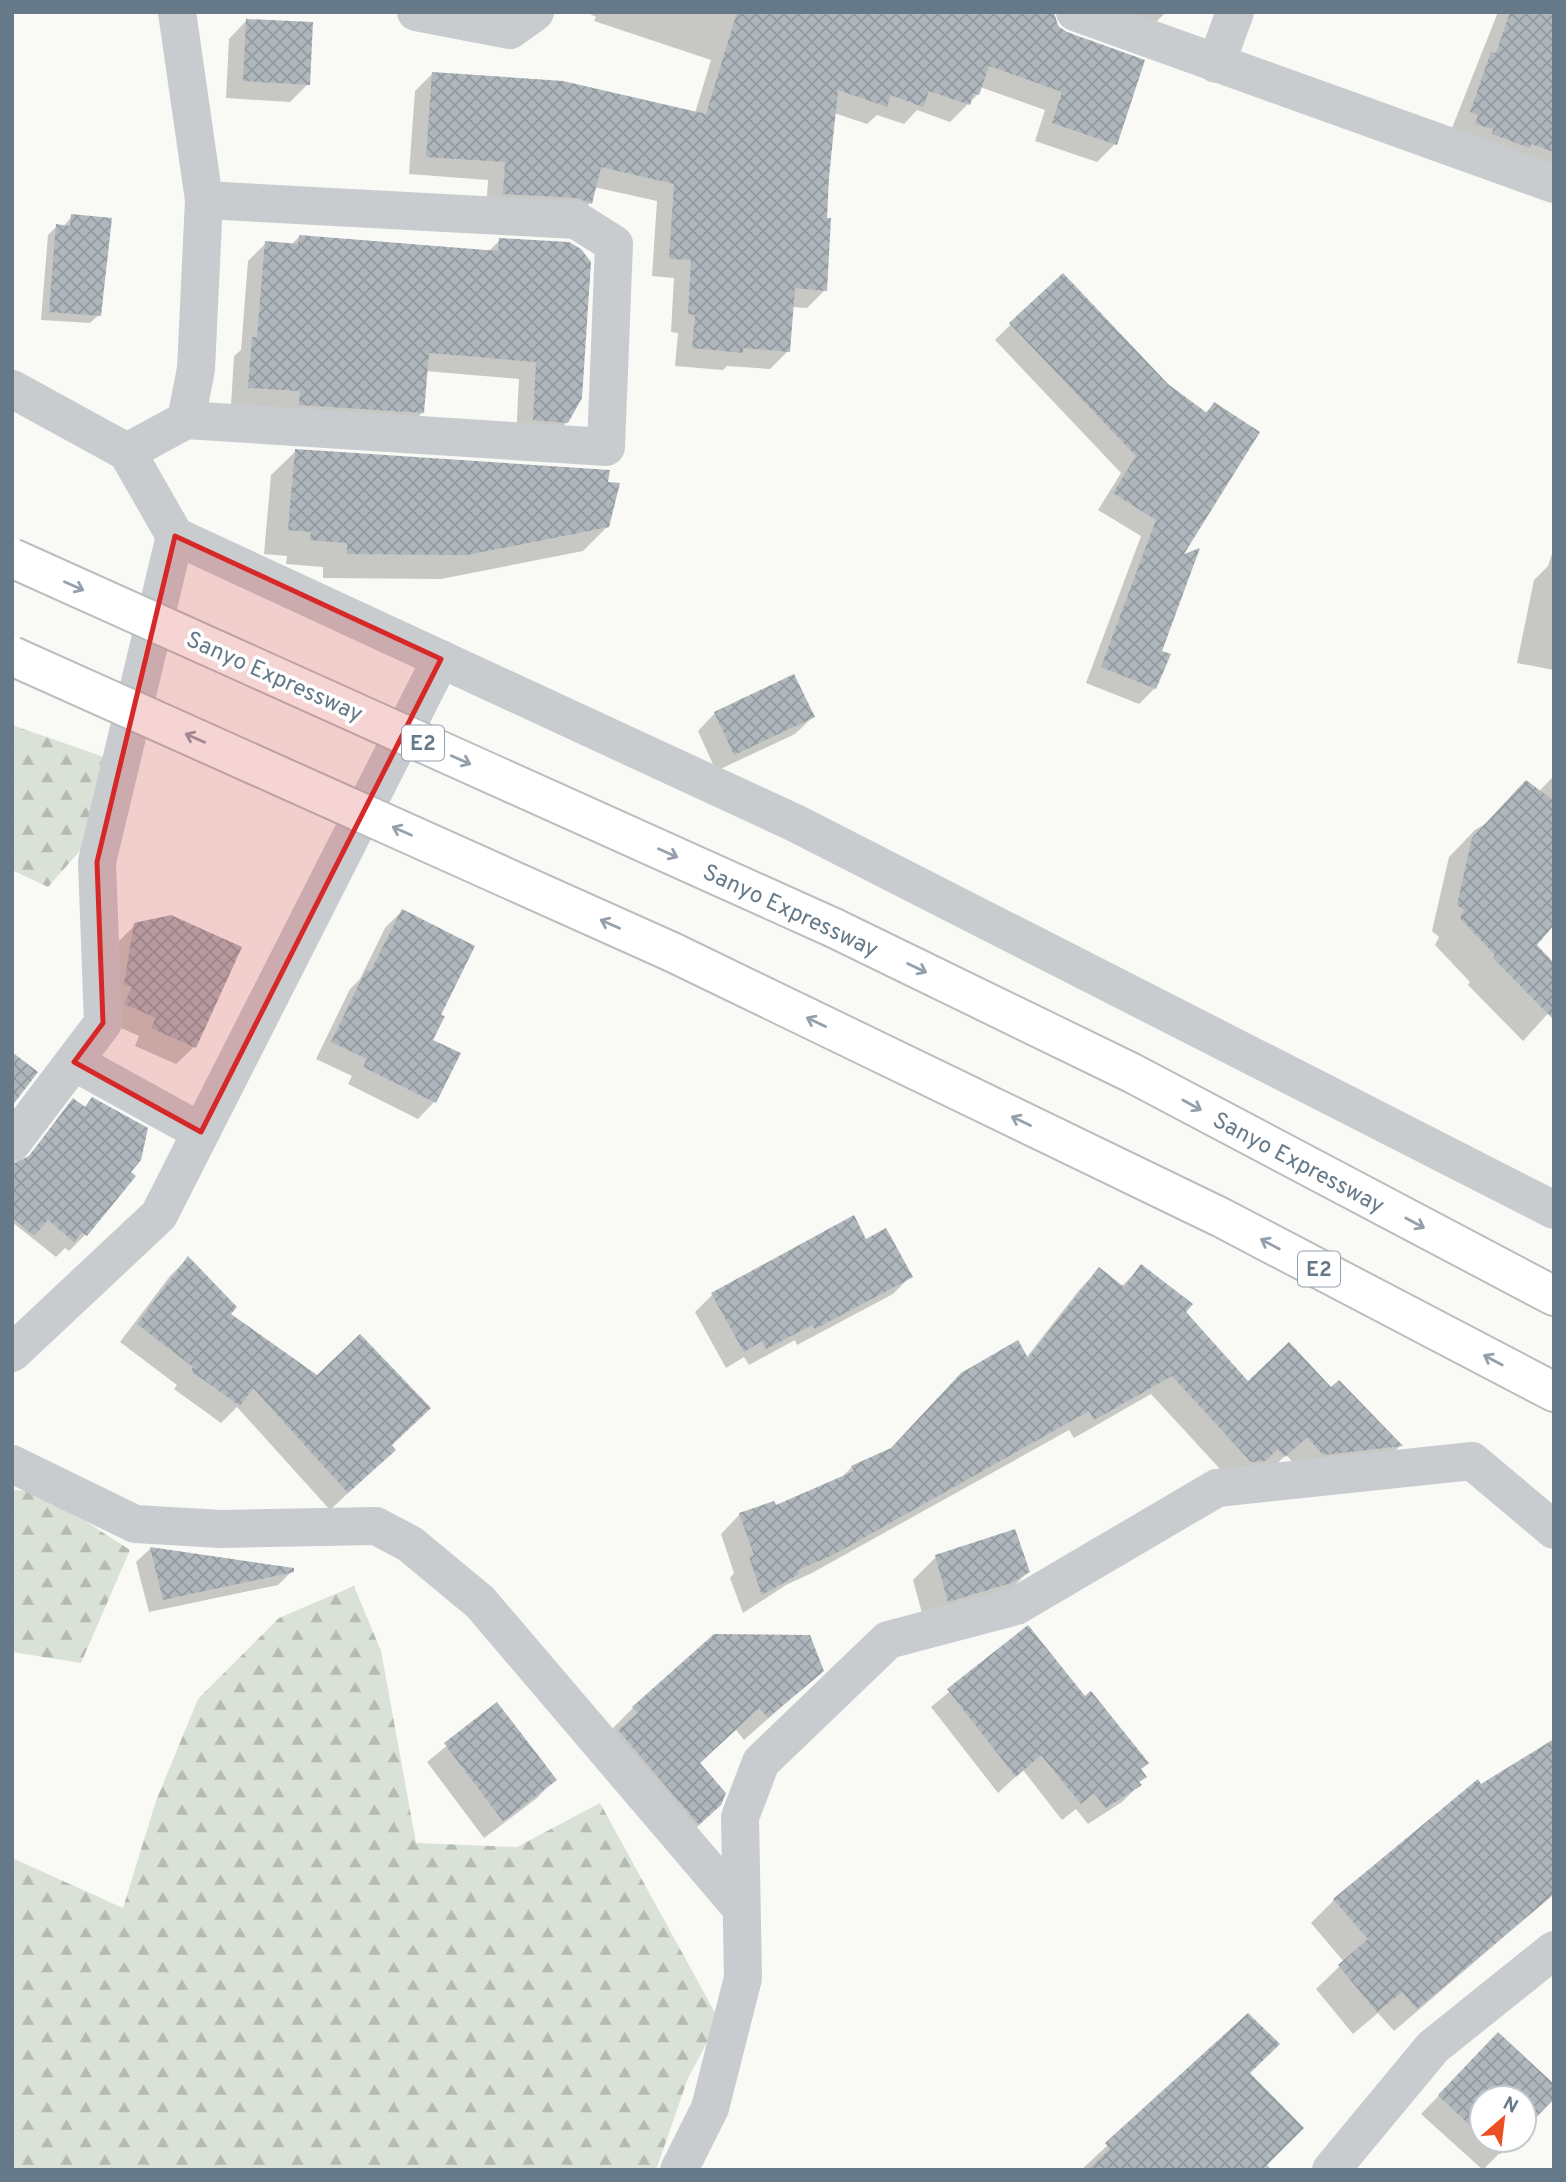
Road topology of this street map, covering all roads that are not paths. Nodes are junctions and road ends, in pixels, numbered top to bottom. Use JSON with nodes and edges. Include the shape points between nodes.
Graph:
{"nodes":[{"id":1,"x":177,"y":12,"type":"edge"},
{"id":2,"x":416,"y":12,"type":"edge"},
{"id":3,"x":535,"y":12,"type":"edge"},
{"id":4,"x":1075,"y":12,"type":"edge"},
{"id":5,"x":1235,"y":12,"type":"edge"},
{"id":6,"x":1216,"y":64,"type":"junction"},
{"id":7,"x":1554,"y":184,"type":"edge"},
{"id":8,"x":204,"y":200,"type":"junction"},
{"id":9,"x":12,"y":389,"type":"edge"},
{"id":10,"x":186,"y":420,"type":"junction"},
{"id":11,"x":127,"y":452,"type":"junction"},
{"id":12,"x":175,"y":536,"type":"junction"},
{"id":13,"x":12,"y":558,"type":"edge"},
{"id":14,"x":12,"y":656,"type":"edge"},
{"id":15,"x":441,"y":659,"type":"junction"},
{"id":16,"x":74,"y":1062,"type":"junction"},
{"id":17,"x":201,"y":1132,"type":"junction"},
{"id":18,"x":12,"y":1143,"type":"edge"},
{"id":19,"x":1554,"y":1210,"type":"edge"},
{"id":20,"x":1554,"y":1296,"type":"edge"},
{"id":21,"x":12,"y":1353,"type":"edge"},
{"id":22,"x":1554,"y":1392,"type":"edge"},
{"id":23,"x":12,"y":1464,"type":"edge"},
{"id":24,"x":1554,"y":1530,"type":"edge"},
{"id":25,"x":741,"y":1908,"type":"junction"},
{"id":26,"x":1554,"y":1950,"type":"edge"},
{"id":27,"x":679,"y":2170,"type":"edge"},
{"id":28,"x":1331,"y":2170,"type":"edge"}],
"edges":[{"from":1,"to":8,"type":"street"},
{"from":2,"to":3,"type":"street","via":[[510,30]]},
{"from":4,"to":6,"type":"street"},
{"from":5,"to":6,"type":"street"},
{"from":6,"to":7,"type":"street"},
{"from":8,"to":10,"type":"street","via":[[196,369]]},
{"from":8,"to":10,"type":"street","via":[[576,220],[614,244],[606,447]]},
{"from":9,"to":11,"type":"street"},
{"from":10,"to":11,"type":"street"},
{"from":11,"to":12,"type":"street"},
{"from":12,"to":15,"type":"street"},
{"from":12,"to":16,"type":"street","via":[[97,862],[103,1023]]},
{"from":13,"to":20,"type":"highway","name":"Sanyo Expressway","number":"E2","one_way":true,"bridge":true,"via":[[834,928],[1132,1073]]},
{"from":22,"to":14,"type":"highway","number":"E2","one_way":true,"bridge":true,"via":[[1222,1219],[672,952]]},
{"from":15,"to":17,"type":"street"},
{"from":15,"to":19,"type":"street","via":[[795,823]]},
{"from":16,"to":17,"type":"street"},
{"from":16,"to":18,"type":"street"},
{"from":17,"to":21,"type":"street","via":[[159,1215]]},
{"from":23,"to":25,"type":"street","via":[[135,1524],[220,1530],[376,1526],[410,1544],[480,1602]]},
{"from":24,"to":25,"type":"street","via":[[1472,1461],[1217,1488],[1016,1606],[888,1640],[761,1762],[740,1817]]},
{"from":25,"to":27,"type":"street","via":[[743,1978],[710,2108]]},
{"from":26,"to":28,"type":"street","via":[[1433,2048]]}]}
